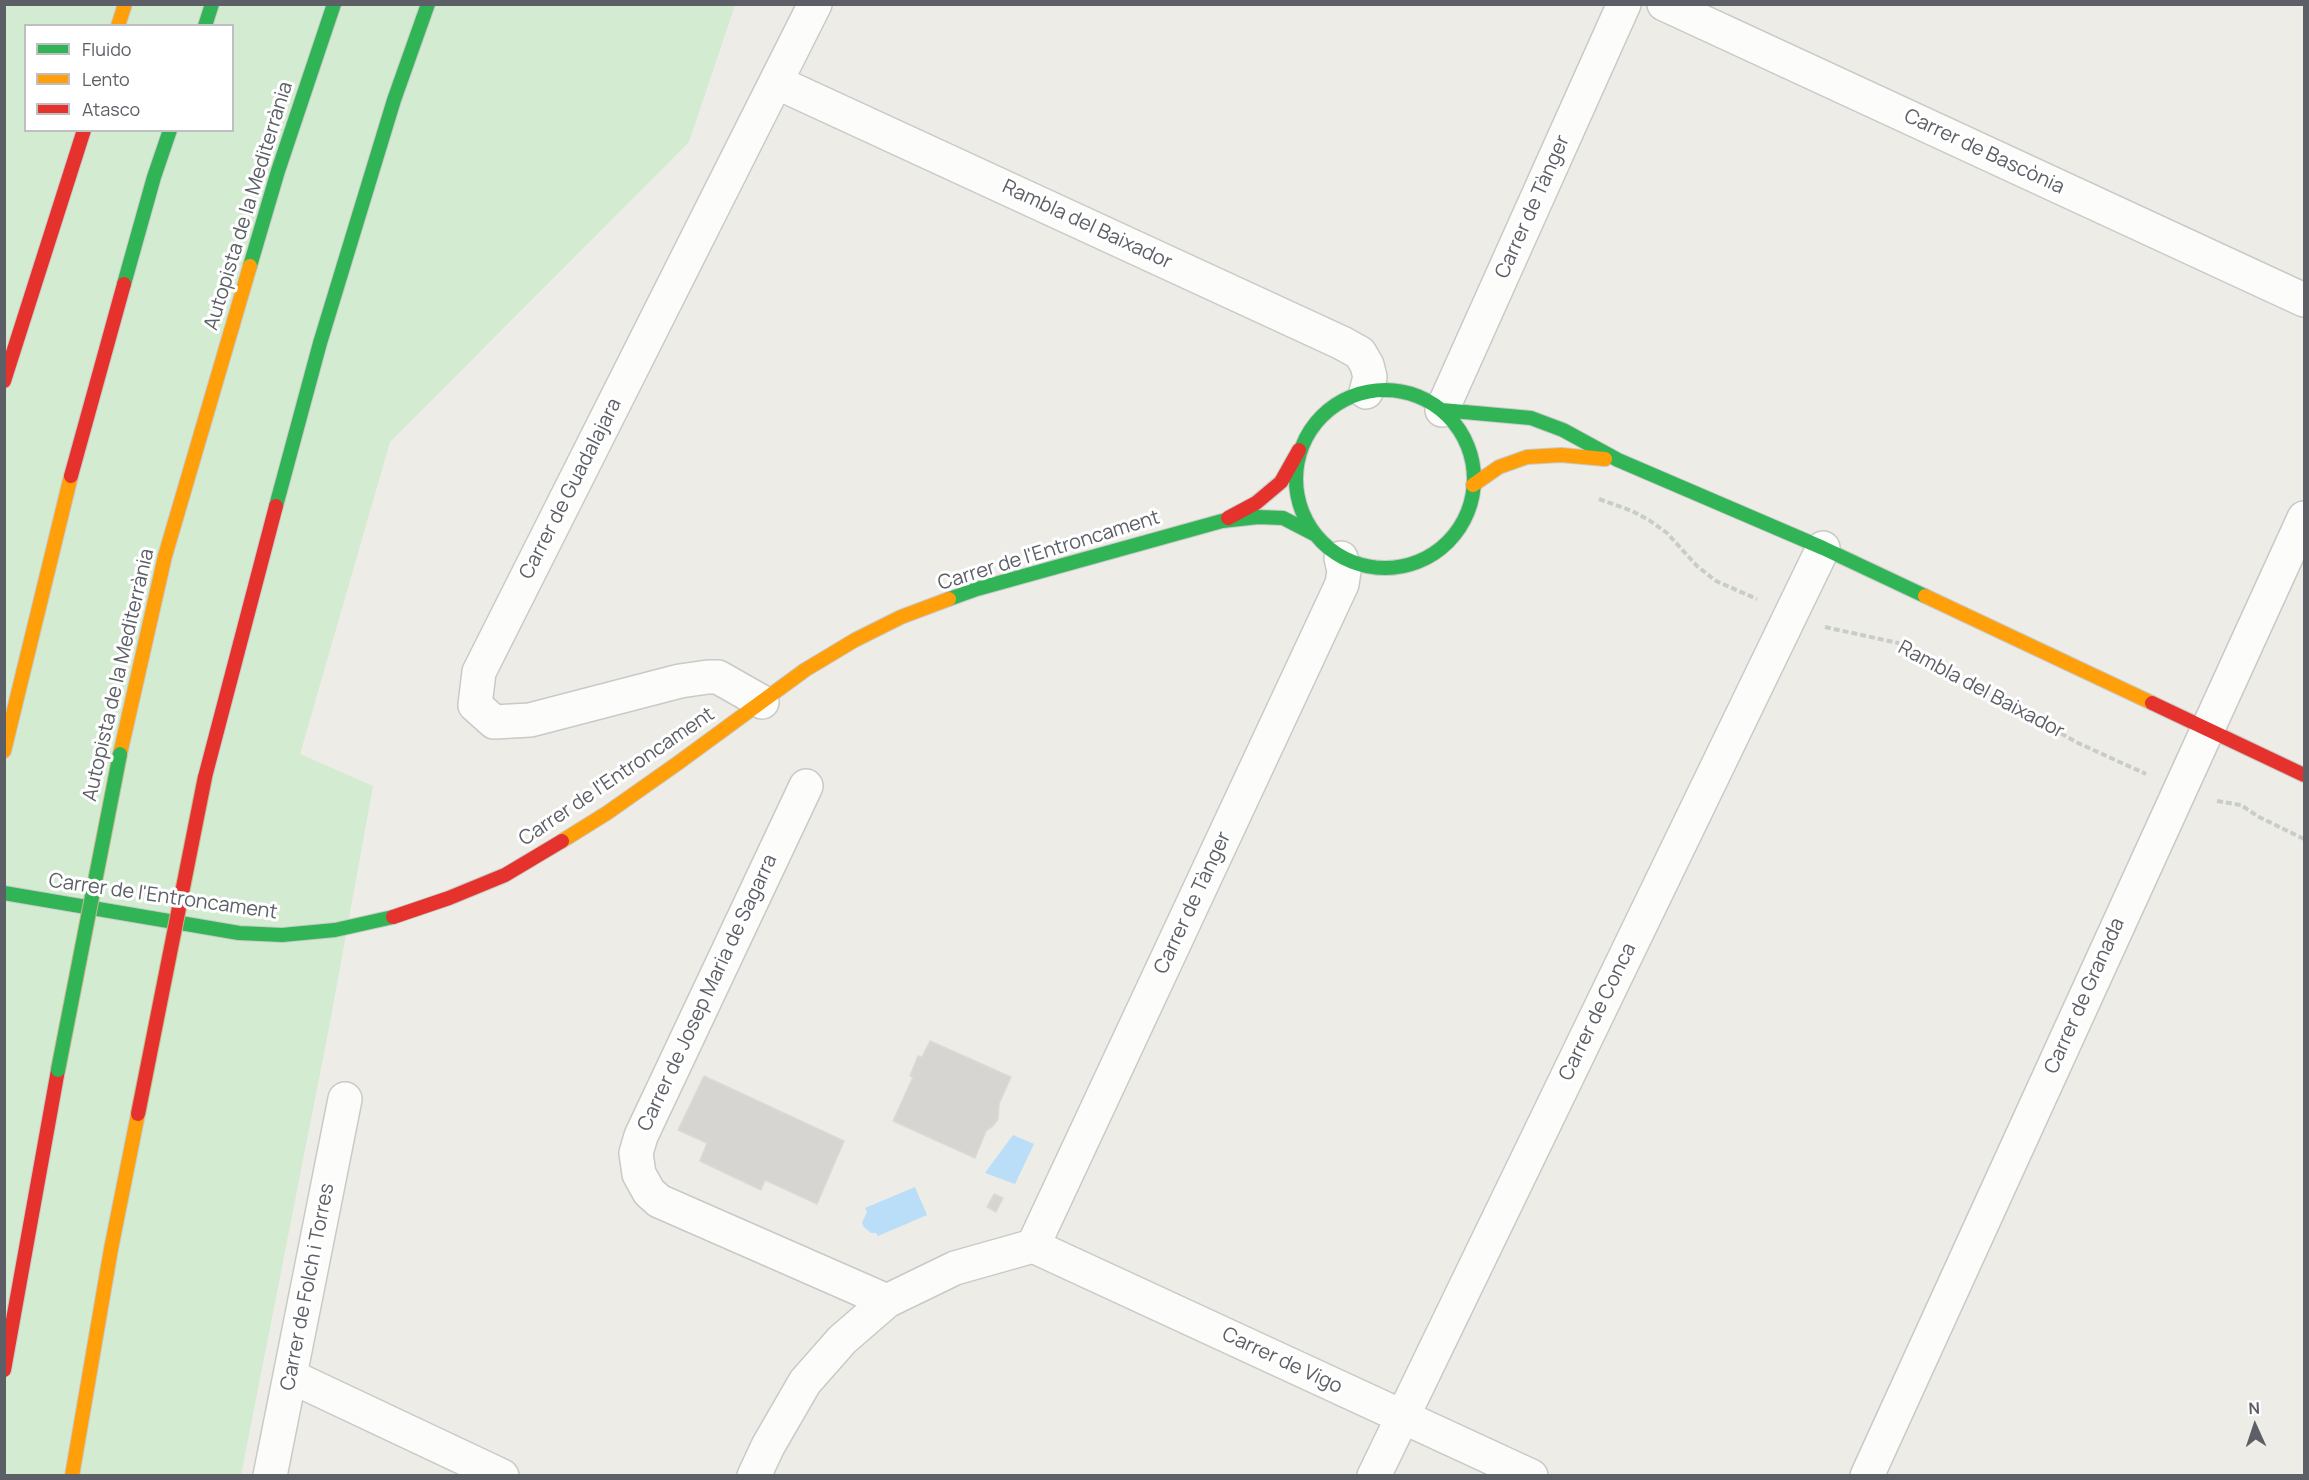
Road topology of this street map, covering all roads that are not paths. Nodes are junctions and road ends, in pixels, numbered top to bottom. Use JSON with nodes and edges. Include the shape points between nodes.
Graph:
{"nodes":[{"id":1,"x":125,"y":4,"type":"edge"},
{"id":2,"x":212,"y":4,"type":"edge"},
{"id":3,"x":334,"y":4,"type":"edge"},
{"id":4,"x":428,"y":4,"type":"edge"},
{"id":5,"x":815,"y":4,"type":"edge"},
{"id":6,"x":1624,"y":4,"type":"edge"},
{"id":7,"x":1664,"y":4,"type":"edge"},
{"id":8,"x":119,"y":24,"type":"edge"},
{"id":9,"x":206,"y":24,"type":"edge"},
{"id":10,"x":776,"y":82,"type":"junction"},
{"id":11,"x":83,"y":132,"type":"edge"},
{"id":12,"x":169,"y":132,"type":"edge"},
{"id":13,"x":2304,"y":300,"type":"edge"},
{"id":14,"x":4,"y":381,"type":"edge"},
{"id":15,"x":1366,"y":392,"type":"junction"},
{"id":16,"x":1442,"y":410,"type":"junction"},
{"id":17,"x":1302,"y":446,"type":"junction"},
{"id":18,"x":1618,"y":460,"type":"junction"},
{"id":19,"x":1473,"y":485,"type":"junction"},
{"id":20,"x":2304,"y":518,"type":"edge"},
{"id":21,"x":1222,"y":521,"type":"junction"},
{"id":22,"x":1314,"y":534,"type":"junction"},
{"id":23,"x":1823,"y":548,"type":"junction"},
{"id":24,"x":1341,"y":558,"type":"junction"},
{"id":25,"x":762,"y":702,"type":"junction"},
{"id":26,"x":2206,"y":730,"type":"junction"},
{"id":27,"x":4,"y":751,"type":"edge"},
{"id":28,"x":2304,"y":776,"type":"edge"},
{"id":29,"x":806,"y":786,"type":"dead end"},
{"id":30,"x":4,"y":893,"type":"edge"},
{"id":31,"x":345,"y":1099,"type":"dead end"},
{"id":32,"x":1033,"y":1246,"type":"junction"},
{"id":33,"x":887,"y":1301,"type":"junction"},
{"id":34,"x":4,"y":1370,"type":"edge"},
{"id":35,"x":290,"y":1376,"type":"junction"},
{"id":36,"x":1402,"y":1416,"type":"junction"},
{"id":37,"x":72,"y":1476,"type":"edge"},
{"id":38,"x":270,"y":1476,"type":"edge"},
{"id":39,"x":502,"y":1476,"type":"edge"},
{"id":40,"x":754,"y":1476,"type":"edge"},
{"id":41,"x":1374,"y":1476,"type":"edge"},
{"id":42,"x":1531,"y":1476,"type":"edge"},
{"id":43,"x":1867,"y":1476,"type":"edge"}],
"edges":[{"from":1,"to":8,"type":"main road"},
{"from":2,"to":9,"type":"main road"},
{"from":3,"to":34,"type":"main road","name":"Autopista de la Mediterrània","bridge":true,"via":[[278,171],[165,556],[120,754]]},
{"from":4,"to":37,"type":"main road","bridge":true,"via":[[394,100],[321,343],[205,777],[111,1249]]},
{"from":5,"to":10,"type":"street","name":"Carrer de Guadalajara"},
{"from":6,"to":16,"type":"street","name":"Carrer de Tànger"},
{"from":7,"to":13,"type":"street","name":"Carrer de Bascònia"},
{"from":10,"to":15,"type":"street","name":"Rambla del Baixador","via":[[1342,343],[1360,353],[1367,365],[1370,377]]},
{"from":10,"to":25,"type":"street","name":"Carrer de Guadalajara","via":[[479,672],[475,705],[494,722],[530,720],[708,676],[718,677]]},
{"from":11,"to":14,"type":"main road"},
{"from":12,"to":27,"type":"main road","via":[[81,434]]},
{"from":15,"to":16,"type":"main road","via":[[1411,393]]},
{"from":15,"to":17,"type":"main road","via":[[1337,403],[1314,424]]},
{"from":16,"to":18,"type":"main road","via":[[1531,418],[1563,430]]},
{"from":16,"to":19,"type":"main road","via":[[1462,434],[1473,463]]},
{"from":17,"to":21,"type":"main road","name":"Carrer de l'Entroncament","via":[[1281,482],[1256,503]]},
{"from":17,"to":22,"type":"main road","via":[[1296,476],[1303,512]]},
{"from":18,"to":19,"type":"main road","via":[[1561,455],[1527,457],[1499,467]]},
{"from":18,"to":23,"type":"main road"},
{"from":19,"to":24,"type":"main road","via":[[1469,510],[1453,537],[1429,557],[1413,564],[1383,568]]},
{"from":20,"to":26,"type":"street","name":"Carrer de Granada"},
{"from":21,"to":22,"type":"main road","name":"Carrer de l'Entroncament","via":[[1283,518]]},
{"from":21,"to":25,"type":"main road","name":"Carrer de l'Entroncament","via":[[977,589],[901,617],[805,670]]},
{"from":22,"to":24,"type":"main road","via":[[1322,546]]},
{"from":23,"to":26,"type":"main road"},
{"from":23,"to":36,"type":"street","name":"Carrer de Conca"},
{"from":24,"to":32,"type":"street","name":"Carrer de Tànger","via":[[1342,584]]},
{"from":25,"to":30,"type":"main road","name":"Carrer de l'Entroncament","via":[[543,854],[494,880],[386,919],[335,930],[282,935],[239,933]]},
{"from":26,"to":28,"type":"main road"},
{"from":26,"to":43,"type":"street","name":"Carrer de Granada"},
{"from":29,"to":33,"type":"street","name":"Carrer de Josep Maria de Sagarra","via":[[641,1136],[636,1153],[639,1174],[659,1201]]},
{"from":31,"to":35,"type":"street","name":"Carrer de Folch i Torres"},
{"from":32,"to":33,"type":"street","via":[[955,1268]]},
{"from":32,"to":36,"type":"street","name":"Carrer de Vigo"},
{"from":33,"to":40,"type":"street","via":[[842,1340],[805,1382]]},
{"from":35,"to":38,"type":"street","name":"Carrer de Folch i Torres"},
{"from":35,"to":39,"type":"street"},
{"from":36,"to":41,"type":"street","name":"Carrer de Conca"},
{"from":36,"to":42,"type":"street","name":"Carrer de Vigo"}]}
